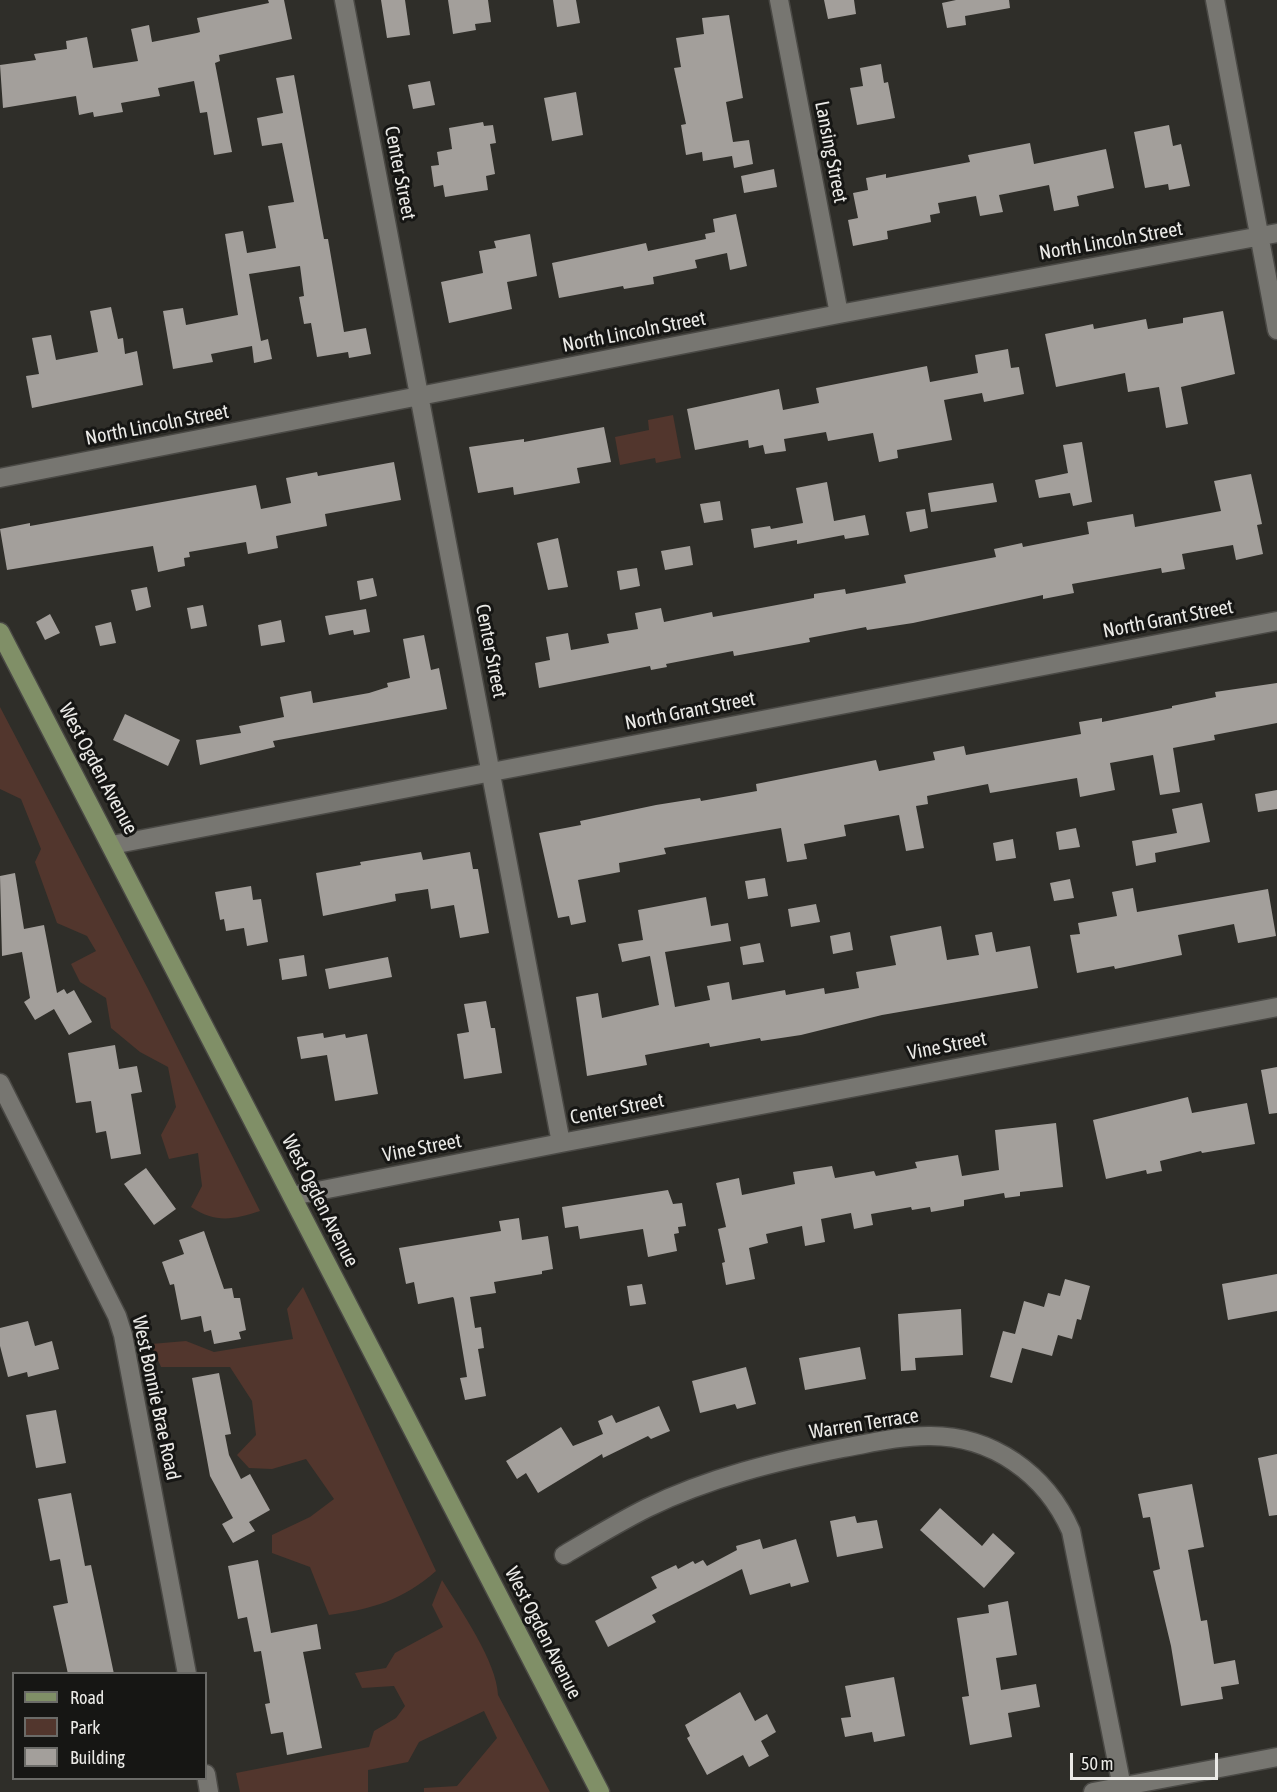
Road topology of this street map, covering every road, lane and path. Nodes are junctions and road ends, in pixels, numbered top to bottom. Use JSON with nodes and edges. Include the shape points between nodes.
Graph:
{"nodes":[{"id":1,"x":344,"y":0,"type":"edge"},
{"id":2,"x":779,"y":0,"type":"edge"},
{"id":3,"x":1215,"y":0,"type":"edge"},
{"id":4,"x":1268,"y":234,"type":"edge"},
{"id":5,"x":839,"y":314,"type":"junction"},
{"id":6,"x":1277,"y":330,"type":"edge"},
{"id":7,"x":420,"y":398,"type":"junction"},
{"id":8,"x":0,"y":478,"type":"edge"},
{"id":9,"x":1277,"y":621,"type":"edge"},
{"id":10,"x":0,"y":632,"type":"edge"},
{"id":11,"x":491,"y":772,"type":"junction"},
{"id":12,"x":112,"y":845,"type":"junction"},
{"id":13,"x":1277,"y":1007,"type":"edge"},
{"id":14,"x":0,"y":1083,"type":"edge"},
{"id":15,"x":728,"y":1110,"type":"joint"},
{"id":16,"x":561,"y":1143,"type":"junction"},
{"id":17,"x":292,"y":1196,"type":"junction"},
{"id":18,"x":564,"y":1554,"type":"dead end"},
{"id":19,"x":187,"y":1672,"type":"edge"},
{"id":20,"x":1277,"y":1757,"type":"edge"},
{"id":21,"x":1122,"y":1789,"type":"edge"},
{"id":22,"x":600,"y":1792,"type":"edge"},
{"id":23,"x":1093,"y":1792,"type":"edge"}],
"edges":[{"from":1,"to":7,"type":"street","name":"Center Street"},
{"from":2,"to":5,"type":"street","name":"Lansing Street"},
{"from":3,"to":4,"type":"street"},
{"from":4,"to":5,"type":"street","name":"North Lincoln Street"},
{"from":4,"to":6,"type":"street"},
{"from":5,"to":7,"type":"street","name":"North Lincoln Street"},
{"from":7,"to":8,"type":"street","name":"North Lincoln Street"},
{"from":7,"to":11,"type":"street","name":"Center Street"},
{"from":9,"to":11,"type":"street","name":"North Grant Street"},
{"from":10,"to":12,"type":"main road","name":"West Ogden Avenue"},
{"from":11,"to":12,"type":"street","name":"North Grant Street"},
{"from":11,"to":16,"type":"street","name":"Center Street"},
{"from":12,"to":17,"type":"main road","name":"West Ogden Avenue"},
{"from":13,"to":15,"type":"street","name":"Vine Street"},
{"from":14,"to":19,"type":"street","name":"West Bonnie Brae Road","via":[[117,1316]]},
{"from":15,"to":16,"type":"street","name":"Center Street"},
{"from":16,"to":17,"type":"street","name":"Vine Street"},
{"from":17,"to":22,"type":"main road","name":"West Ogden Avenue"},
{"from":18,"to":21,"type":"street","name":"Warren Terrace","via":[[689,1490],[803,1456],[930,1436],[990,1448],[1039,1481],[1062,1510],[1071,1531]]},
{"from":20,"to":21,"type":"street"},
{"from":21,"to":23,"type":"street"}]}
